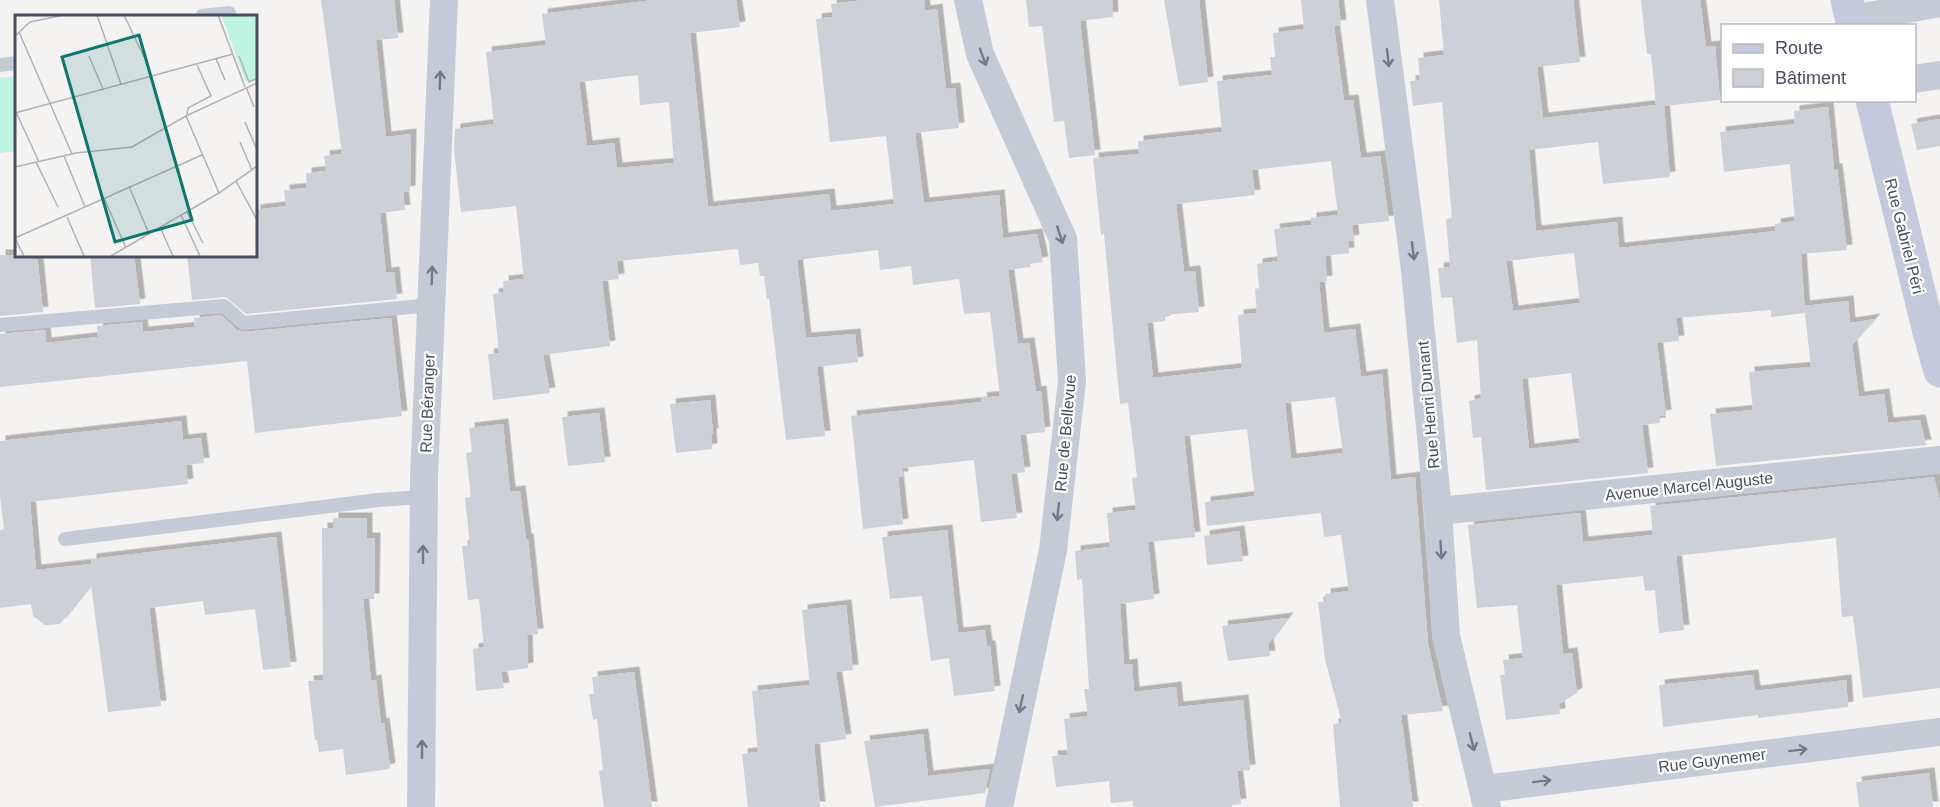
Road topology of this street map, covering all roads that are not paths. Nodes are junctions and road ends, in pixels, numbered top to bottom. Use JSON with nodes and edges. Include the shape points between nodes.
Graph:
{"nodes":[{"id":1,"x":444,"y":0,"type":"edge"},
{"id":2,"x":968,"y":0,"type":"edge"},
{"id":3,"x":1380,"y":0,"type":"edge"},
{"id":4,"x":1940,"y":3,"type":"edge"},
{"id":5,"x":229,"y":13,"type":"dead end"},
{"id":6,"x":211,"y":15,"type":"edge"},
{"id":7,"x":1851,"y":15,"type":"edge"},
{"id":8,"x":15,"y":63,"type":"edge"},
{"id":9,"x":0,"y":64,"type":"edge"},
{"id":10,"x":1940,"y":75,"type":"edge"},
{"id":11,"x":1916,"y":79,"type":"edge"},
{"id":12,"x":1873,"y":102,"type":"edge"},
{"id":13,"x":431,"y":305,"type":"junction"},
{"id":14,"x":0,"y":325,"type":"edge"},
{"id":15,"x":1934,"y":327,"type":"edge"},
{"id":16,"x":1940,"y":371,"type":"edge"},
{"id":17,"x":1940,"y":460,"type":"edge"},
{"id":18,"x":423,"y":497,"type":"junction"},
{"id":19,"x":1438,"y":511,"type":"junction"},
{"id":20,"x":65,"y":539,"type":"dead end"},
{"id":21,"x":1940,"y":732,"type":"edge"},
{"id":22,"x":1485,"y":798,"type":"edge"},
{"id":23,"x":421,"y":807,"type":"edge"},
{"id":24,"x":999,"y":807,"type":"edge"}],
"edges":[{"from":13,"to":1,"type":"street","name":"Rue Béranger","one_way":true},
{"from":2,"to":24,"type":"street","name":"Rue de Bellevue","one_way":true,"via":[[981,54],[1063,239],[1072,381],[1053,550]]},
{"from":3,"to":19,"type":"street","name":"Rue Henri Dunant","one_way":true,"via":[[1415,270]]},
{"from":4,"to":7,"type":"street"},
{"from":5,"to":6,"type":"lane"},
{"from":8,"to":9,"type":"lane"},
{"from":10,"to":11,"type":"street"},
{"from":12,"to":15,"type":"main road","name":"Rue Gabriel Péri"},
{"from":13,"to":14,"type":"lane","via":[[243,324],[224,306]]},
{"from":13,"to":18,"type":"street","name":"Rue Béranger"},
{"from":15,"to":16,"type":"main road","name":"Rue Gabriel Péri"},
{"from":17,"to":19,"type":"street","name":"Avenue Marcel Auguste"},
{"from":18,"to":20,"type":"lane"},
{"from":23,"to":18,"type":"street","name":"Rue Béranger","one_way":true},
{"from":19,"to":22,"type":"street","name":"Rue Henri Dunant","one_way":true,"via":[[1446,636]]},
{"from":22,"to":21,"type":"street","name":"Rue Guynemer","one_way":true}]}
